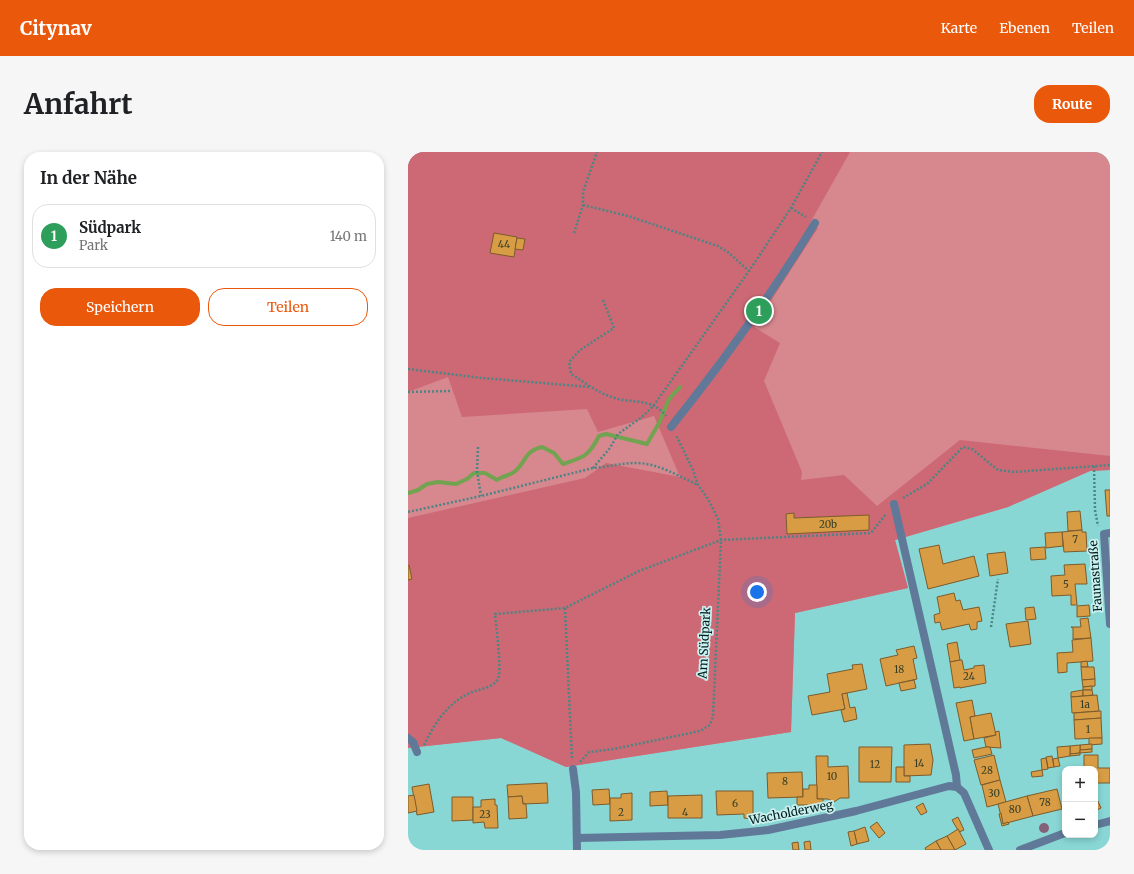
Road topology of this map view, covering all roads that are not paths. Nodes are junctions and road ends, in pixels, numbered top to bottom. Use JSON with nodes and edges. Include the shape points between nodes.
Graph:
{"nodes":[{"id":1,"x":815,"y":223,"type":"road end"},
{"id":2,"x":671,"y":427,"type":"road end"},
{"id":3,"x":894,"y":504,"type":"road end"},
{"id":4,"x":1107,"y":534,"type":"edge"},
{"id":5,"x":1110,"y":624,"type":"edge"},
{"id":6,"x":408,"y":738,"type":"edge"},
{"id":7,"x":418,"y":752,"type":"dead end"},
{"id":8,"x":573,"y":769,"type":"road end"},
{"id":9,"x":958,"y":787,"type":"junction"},
{"id":10,"x":1110,"y":821,"type":"edge"},
{"id":11,"x":1098,"y":824,"type":"edge"},
{"id":12,"x":1062,"y":834,"type":"edge"},
{"id":13,"x":577,"y":838,"type":"junction"},
{"id":14,"x":577,"y":850,"type":"edge"},
{"id":15,"x":989,"y":850,"type":"edge"},
{"id":16,"x":1020,"y":850,"type":"edge"}],
"edges":[{"from":1,"to":2,"type":"street","via":[[763,304]]},
{"from":3,"to":9,"type":"street"},
{"from":4,"to":5,"type":"street","name":"Faunastraße"},
{"from":6,"to":7,"type":"street"},
{"from":8,"to":13,"type":"street"},
{"from":9,"to":13,"type":"street","name":"Wacholderweg","via":[[949,786],[856,811],[768,830],[720,835]]},
{"from":9,"to":15,"type":"street","via":[[964,793]]},
{"from":10,"to":11,"type":"street"},
{"from":12,"to":16,"type":"street"},
{"from":13,"to":14,"type":"street"}]}
